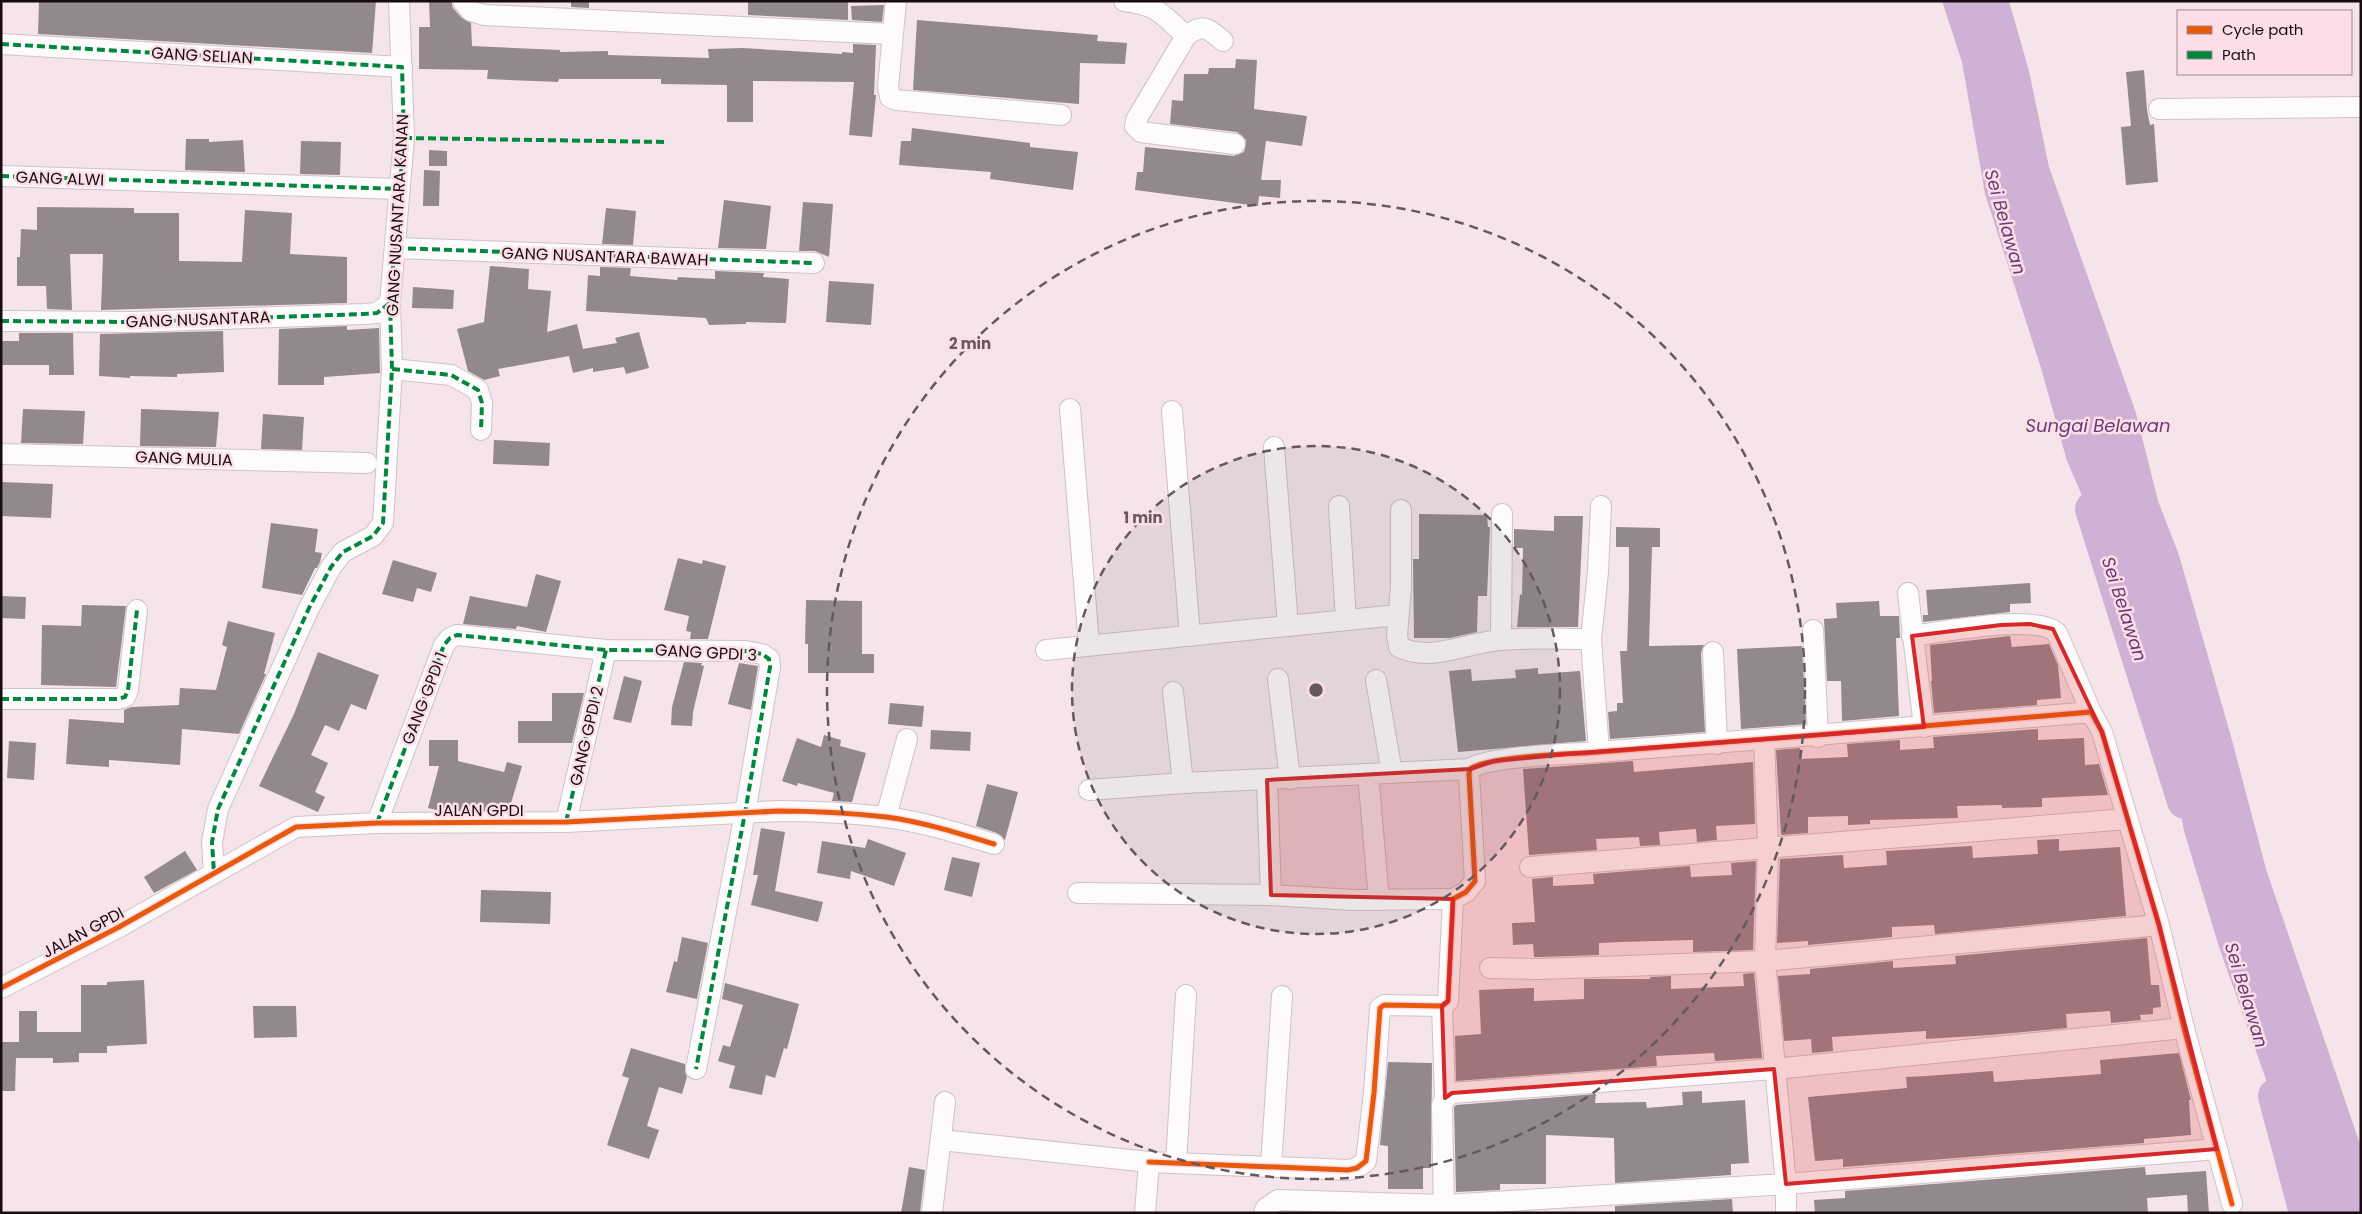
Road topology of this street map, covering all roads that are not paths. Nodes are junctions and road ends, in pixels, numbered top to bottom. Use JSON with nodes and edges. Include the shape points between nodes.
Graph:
{"nodes":[{"id":1,"x":399,"y":1,"type":"edge"},
{"id":2,"x":463,"y":1,"type":"edge"},
{"id":3,"x":896,"y":1,"type":"edge"},
{"id":4,"x":1124,"y":1,"type":"edge"},
{"id":5,"x":1177,"y":27,"type":"junction"},
{"id":6,"x":892,"y":34,"type":"junction"},
{"id":7,"x":1223,"y":41,"type":"dead end"},
{"id":8,"x":1,"y":44,"type":"edge"},
{"id":9,"x":402,"y":67,"type":"junction"},
{"id":10,"x":2361,"y":108,"type":"edge"},
{"id":11,"x":2160,"y":109,"type":"dead end"},
{"id":12,"x":1061,"y":115,"type":"dead end"},
{"id":13,"x":1235,"y":144,"type":"dead end"},
{"id":14,"x":1,"y":176,"type":"edge"},
{"id":15,"x":400,"y":189,"type":"junction"},
{"id":16,"x":396,"y":248,"type":"junction"},
{"id":17,"x":814,"y":264,"type":"dead end"},
{"id":18,"x":390,"y":303,"type":"junction"},
{"id":19,"x":1,"y":321,"type":"edge"},
{"id":20,"x":392,"y":369,"type":"junction"},
{"id":21,"x":1070,"y":409,"type":"dead end"},
{"id":22,"x":1172,"y":411,"type":"dead end"},
{"id":23,"x":482,"y":430,"type":"dead end"},
{"id":24,"x":1274,"y":447,"type":"dead end"},
{"id":25,"x":1,"y":454,"type":"edge"},
{"id":26,"x":368,"y":463,"type":"dead end"},
{"id":27,"x":1339,"y":506,"type":"dead end"},
{"id":28,"x":1601,"y":506,"type":"dead end"},
{"id":29,"x":1401,"y":510,"type":"dead end"},
{"id":30,"x":1502,"y":514,"type":"dead end"},
{"id":31,"x":1908,"y":593,"type":"dead end"},
{"id":32,"x":138,"y":610,"type":"dead end"},
{"id":33,"x":1398,"y":615,"type":"junction"},
{"id":34,"x":1346,"y":620,"type":"junction"},
{"id":35,"x":1288,"y":626,"type":"junction"},
{"id":36,"x":1813,"y":630,"type":"dead end"},
{"id":37,"x":1190,"y":636,"type":"junction"},
{"id":38,"x":1912,"y":636,"type":"junction"},
{"id":39,"x":1591,"y":639,"type":"junction"},
{"id":40,"x":1501,"y":640,"type":"junction"},
{"id":41,"x":1089,"y":645,"type":"junction"},
{"id":42,"x":606,"y":650,"type":"junction"},
{"id":43,"x":1046,"y":650,"type":"dead end"},
{"id":44,"x":1713,"y":652,"type":"dead end"},
{"id":45,"x":1278,"y":680,"type":"dead end"},
{"id":46,"x":1376,"y":680,"type":"dead end"},
{"id":47,"x":1173,"y":692,"type":"dead end"},
{"id":48,"x":1,"y":699,"type":"edge"},
{"id":49,"x":2091,"y":712,"type":"junction"},
{"id":50,"x":1924,"y":727,"type":"junction"},
{"id":51,"x":1818,"y":736,"type":"junction"},
{"id":52,"x":907,"y":738,"type":"dead end"},
{"id":53,"x":1764,"y":738,"type":"junction"},
{"id":54,"x":1717,"y":744,"type":"junction"},
{"id":55,"x":1599,"y":752,"type":"junction"},
{"id":56,"x":1470,"y":769,"type":"junction"},
{"id":57,"x":1392,"y":773,"type":"junction"},
{"id":58,"x":1368,"y":774,"type":"junction"},
{"id":59,"x":1290,"y":779,"type":"junction"},
{"id":60,"x":1266,"y":780,"type":"junction"},
{"id":61,"x":1183,"y":783,"type":"junction"},
{"id":62,"x":1089,"y":790,"type":"dead end"},
{"id":63,"x":745,"y":814,"type":"junction"},
{"id":64,"x":886,"y":817,"type":"junction"},
{"id":65,"x":2127,"y":818,"type":"junction"},
{"id":66,"x":566,"y":822,"type":"junction"},
{"id":67,"x":377,"y":823,"type":"junction"},
{"id":68,"x":994,"y":844,"type":"dead end"},
{"id":69,"x":1768,"y":847,"type":"junction"},
{"id":70,"x":1530,"y":867,"type":"dead end"},
{"id":71,"x":214,"y":873,"type":"junction"},
{"id":72,"x":1078,"y":892,"type":"dead end"},
{"id":73,"x":1271,"y":895,"type":"junction"},
{"id":74,"x":1453,"y":899,"type":"junction"},
{"id":75,"x":1379,"y":900,"type":"junction"},
{"id":76,"x":2160,"y":925,"type":"junction"},
{"id":77,"x":1765,"y":961,"type":"junction"},
{"id":78,"x":1490,"y":968,"type":"dead end"},
{"id":79,"x":1,"y":988,"type":"edge"},
{"id":80,"x":1186,"y":996,"type":"dead end"},
{"id":81,"x":1282,"y":996,"type":"dead end"},
{"id":82,"x":1442,"y":1006,"type":"junction"},
{"id":83,"x":2184,"y":1028,"type":"junction"},
{"id":84,"x":696,"y":1069,"type":"dead end"},
{"id":85,"x":1774,"y":1069,"type":"junction"},
{"id":86,"x":1445,"y":1098,"type":"junction"},
{"id":87,"x":945,"y":1102,"type":"dead end"},
{"id":88,"x":941,"y":1140,"type":"junction"},
{"id":89,"x":2217,"y":1150,"type":"junction"},
{"id":90,"x":1149,"y":1162,"type":"junction"},
{"id":91,"x":1176,"y":1163,"type":"junction"},
{"id":92,"x":1271,"y":1167,"type":"junction"},
{"id":93,"x":1786,"y":1184,"type":"junction"},
{"id":94,"x":2232,"y":1204,"type":"dead end"},
{"id":95,"x":1444,"y":1209,"type":"edge"},
{"id":96,"x":932,"y":1213,"type":"edge"},
{"id":97,"x":1145,"y":1213,"type":"edge"},
{"id":98,"x":1264,"y":1213,"type":"edge"},
{"id":99,"x":1786,"y":1213,"type":"edge"}],
"edges":[{"from":1,"to":9,"type":"street","name":"GANG NUSANTARA KANAN"},
{"from":2,"to":6,"type":"street","via":[[471,11],[484,15]]},
{"from":3,"to":6,"type":"street"},
{"from":4,"to":5,"type":"street","via":[[1144,4]]},
{"from":5,"to":7,"type":"street","via":[[1206,28]]},
{"from":5,"to":13,"type":"street","via":[[1135,126],[1141,132]]},
{"from":6,"to":12,"type":"street","via":[[888,87],[890,97],[896,100]]},
{"from":8,"to":9,"type":"street","name":"GANG SELIAN"},
{"from":9,"to":15,"type":"street","name":"GANG NUSANTARA KANAN","via":[[404,138]]},
{"from":10,"to":11,"type":"street"},
{"from":14,"to":15,"type":"street","name":"GANG ALWI"},
{"from":15,"to":16,"type":"street","name":"GANG NUSANTARA KANAN"},
{"from":16,"to":17,"type":"street","name":"GANG NUSANTARA BAWAH"},
{"from":16,"to":18,"type":"street","name":"GANG NUSANTARA KANAN"},
{"from":18,"to":19,"type":"street","name":"GANG NUSANTARA","via":[[377,313],[364,314],[133,322]]},
{"from":18,"to":20,"type":"street","name":"GANG NUSANTARA KANAN"},
{"from":20,"to":23,"type":"street","via":[[451,375],[478,390],[482,403]]},
{"from":20,"to":71,"type":"street","name":"GANG NUSANTARA KANAN","via":[[383,524],[373,536],[343,552],[331,567],[310,608],[218,809],[212,842]]},
{"from":21,"to":41,"type":"street"},
{"from":22,"to":37,"type":"street"},
{"from":24,"to":35,"type":"street"},
{"from":25,"to":26,"type":"street","name":"GANG MULIA"},
{"from":27,"to":34,"type":"street"},
{"from":28,"to":39,"type":"street"},
{"from":29,"to":33,"type":"street"},
{"from":30,"to":40,"type":"street"},
{"from":31,"to":38,"type":"street"},
{"from":32,"to":48,"type":"street","via":[[125,697]]},
{"from":33,"to":34,"type":"street"},
{"from":33,"to":40,"type":"street","via":[[1399,647],[1411,653],[1432,653]]},
{"from":34,"to":35,"type":"street"},
{"from":35,"to":37,"type":"street"},
{"from":36,"to":51,"type":"street"},
{"from":37,"to":41,"type":"street"},
{"from":38,"to":49,"type":"street","via":[[2001,625],[2030,624],[2053,630]]},
{"from":38,"to":50,"type":"street"},
{"from":39,"to":40,"type":"street"},
{"from":39,"to":55,"type":"street"},
{"from":41,"to":43,"type":"street"},
{"from":42,"to":63,"type":"street","name":"GANG GPDI 3","via":[[745,651],[762,654],[769,659]]},
{"from":42,"to":66,"type":"street","name":"GANG GPDI 2"},
{"from":42,"to":67,"type":"street","name":"GANG GPDI 1","via":[[457,635],[450,638],[444,645]]},
{"from":44,"to":54,"type":"street"},
{"from":45,"to":59,"type":"street"},
{"from":46,"to":57,"type":"street"},
{"from":47,"to":61,"type":"street"},
{"from":49,"to":50,"type":"street"},
{"from":49,"to":65,"type":"street","via":[[2102,732]]},
{"from":50,"to":51,"type":"street"},
{"from":51,"to":53,"type":"street"},
{"from":52,"to":64,"type":"street"},
{"from":53,"to":54,"type":"street"},
{"from":53,"to":69,"type":"street"},
{"from":54,"to":55,"type":"street"},
{"from":55,"to":56,"type":"street","via":[[1494,761],[1474,765]]},
{"from":56,"to":57,"type":"street"},
{"from":56,"to":74,"type":"street","via":[[1475,881],[1466,892]]},
{"from":57,"to":58,"type":"street"},
{"from":58,"to":59,"type":"street"},
{"from":58,"to":75,"type":"street"},
{"from":59,"to":60,"type":"street"},
{"from":60,"to":61,"type":"street"},
{"from":60,"to":73,"type":"street"},
{"from":61,"to":62,"type":"street"},
{"from":63,"to":64,"type":"street","name":"JALAN GPDI","via":[[814,811]]},
{"from":63,"to":66,"type":"street","name":"JALAN GPDI"},
{"from":63,"to":84,"type":"street"},
{"from":64,"to":68,"type":"street","name":"JALAN GPDI"},
{"from":65,"to":69,"type":"street"},
{"from":65,"to":76,"type":"street"},
{"from":66,"to":67,"type":"street","name":"JALAN GPDI"},
{"from":67,"to":71,"type":"street","name":"JALAN GPDI","via":[[296,827]]},
{"from":69,"to":70,"type":"street"},
{"from":69,"to":77,"type":"street"},
{"from":71,"to":79,"type":"street","name":"JALAN GPDI","via":[[120,927]]},
{"from":72,"to":73,"type":"street"},
{"from":73,"to":75,"type":"street"},
{"from":74,"to":75,"type":"street"},
{"from":74,"to":82,"type":"street","via":[[1448,1001]]},
{"from":76,"to":77,"type":"street"},
{"from":76,"to":83,"type":"street"},
{"from":77,"to":78,"type":"street"},
{"from":77,"to":85,"type":"street"},
{"from":80,"to":91,"type":"street"},
{"from":81,"to":92,"type":"street"},
{"from":82,"to":86,"type":"street"},
{"from":82,"to":92,"type":"street","via":[[1384,1005],[1380,1008],[1366,1161],[1348,1170]]},
{"from":83,"to":85,"type":"street"},
{"from":83,"to":89,"type":"street"},
{"from":85,"to":86,"type":"street","via":[[1452,1093]]},
{"from":85,"to":93,"type":"street"},
{"from":86,"to":95,"type":"street","via":[[1442,1104]]},
{"from":87,"to":88,"type":"street"},
{"from":88,"to":90,"type":"street"},
{"from":88,"to":96,"type":"street"},
{"from":89,"to":93,"type":"street"},
{"from":89,"to":94,"type":"street"},
{"from":90,"to":91,"type":"street"},
{"from":90,"to":97,"type":"street"},
{"from":91,"to":92,"type":"street"},
{"from":93,"to":95,"type":"street"},
{"from":93,"to":99,"type":"street"},
{"from":95,"to":98,"type":"street","via":[[1278,1200]]}]}
